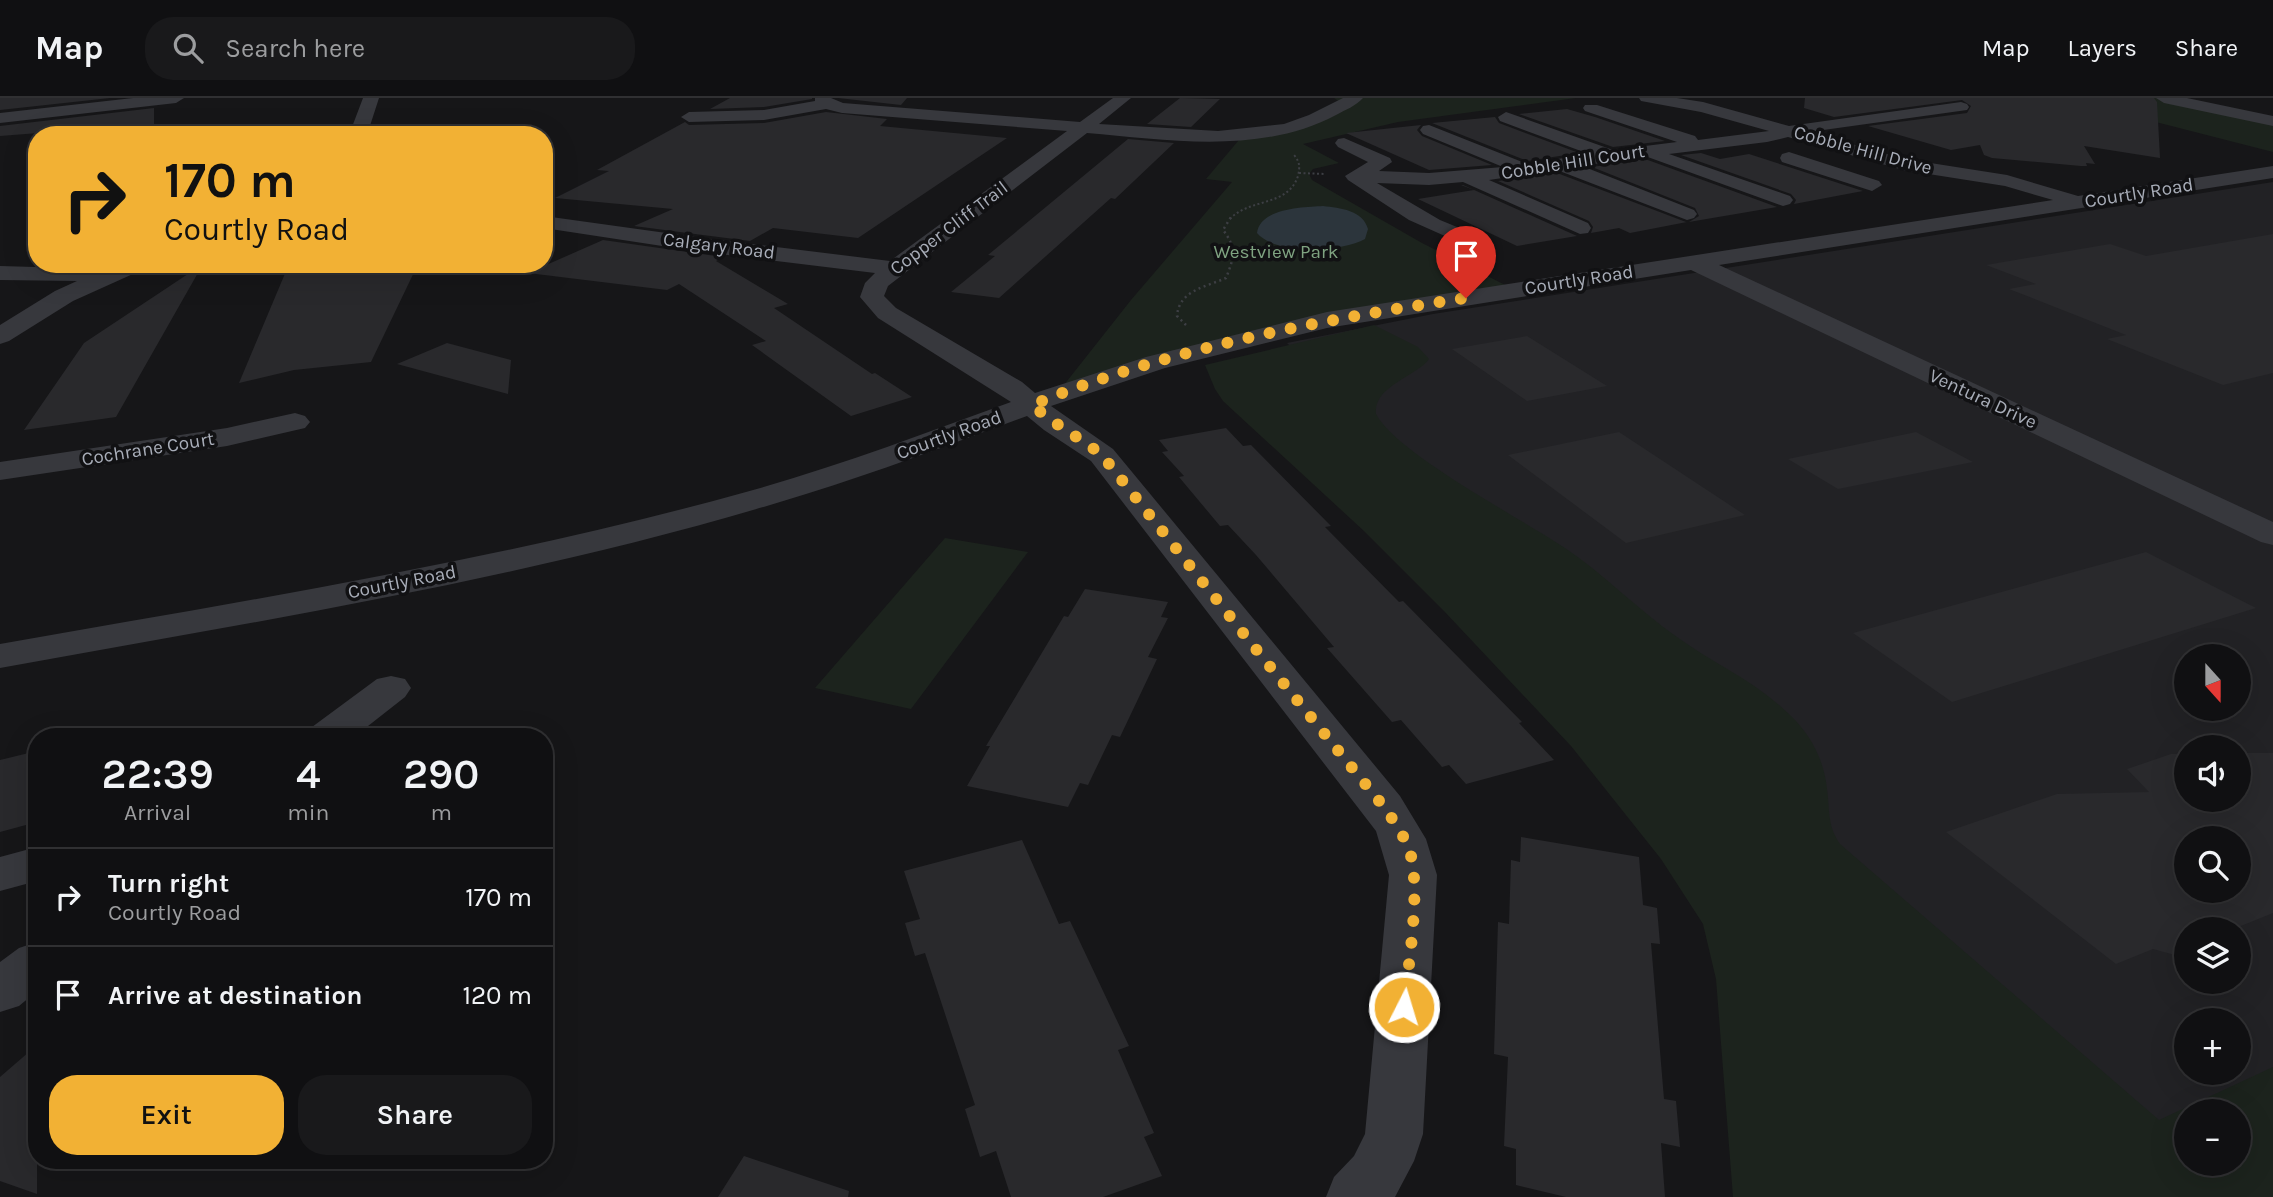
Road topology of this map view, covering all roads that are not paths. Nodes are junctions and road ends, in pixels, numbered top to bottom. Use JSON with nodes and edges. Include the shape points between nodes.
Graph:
{"nodes":[{"id":1,"x":176,"y":98,"type":"edge"},
{"id":2,"x":371,"y":98,"type":"edge"},
{"id":3,"x":1123,"y":98,"type":"edge"},
{"id":4,"x":1355,"y":98,"type":"edge"},
{"id":5,"x":1647,"y":98,"type":"edge"},
{"id":6,"x":2164,"y":98,"type":"edge"},
{"id":7,"x":2207,"y":98,"type":"edge"},
{"id":8,"x":824,"y":101,"type":"edge"},
{"id":9,"x":1961,"y":107,"type":"dead end"},
{"id":10,"x":1591,"y":108,"type":"dead end"},
{"id":11,"x":2273,"y":111,"type":"edge"},
{"id":12,"x":689,"y":117,"type":"dead end"},
{"id":13,"x":1506,"y":117,"type":"dead end"},
{"id":14,"x":0,"y":118,"type":"edge"},
{"id":15,"x":2273,"y":121,"type":"edge"},
{"id":16,"x":361,"y":126,"type":"edge"},
{"id":17,"x":1084,"y":127,"type":"junction"},
{"id":18,"x":1429,"y":130,"type":"dead end"},
{"id":19,"x":1790,"y":131,"type":"junction"},
{"id":20,"x":1733,"y":141,"type":"junction"},
{"id":21,"x":1345,"y":143,"type":"dead end"},
{"id":22,"x":1701,"y":144,"type":"junction"},
{"id":23,"x":1644,"y":151,"type":"junction"},
{"id":24,"x":1614,"y":156,"type":"junction"},
{"id":25,"x":1559,"y":165,"type":"junction"},
{"id":26,"x":1526,"y":170,"type":"junction"},
{"id":27,"x":2273,"y":172,"type":"edge"},
{"id":28,"x":1355,"y":176,"type":"junction"},
{"id":29,"x":1466,"y":176,"type":"junction"},
{"id":30,"x":1872,"y":185,"type":"dead end"},
{"id":31,"x":1783,"y":200,"type":"dead end"},
{"id":32,"x":2080,"y":202,"type":"junction"},
{"id":33,"x":1687,"y":214,"type":"dead end"},
{"id":34,"x":553,"y":223,"type":"edge"},
{"id":35,"x":1580,"y":228,"type":"dead end"},
{"id":36,"x":1483,"y":246,"type":"dead end"},
{"id":37,"x":1693,"y":262,"type":"junction"},
{"id":38,"x":895,"y":268,"type":"junction"},
{"id":39,"x":0,"y":273,"type":"edge"},
{"id":40,"x":28,"y":273,"type":"edge"},
{"id":41,"x":83,"y":273,"type":"edge"},
{"id":42,"x":113,"y":273,"type":"edge"},
{"id":43,"x":108,"y":275,"type":"junction"},
{"id":44,"x":0,"y":336,"type":"edge"},
{"id":45,"x":1032,"y":405,"type":"junction"},
{"id":46,"x":295,"y":422,"type":"dead end"},
{"id":47,"x":0,"y":471,"type":"edge"},
{"id":48,"x":2273,"y":535,"type":"edge"},
{"id":49,"x":0,"y":656,"type":"edge"},
{"id":50,"x":391,"y":688,"type":"dead end"},
{"id":51,"x":339,"y":728,"type":"edge"},
{"id":52,"x":28,"y":866,"type":"edge"},
{"id":53,"x":0,"y":874,"type":"edge"},
{"id":54,"x":28,"y":969,"type":"edge"},
{"id":55,"x":0,"y":991,"type":"edge"},
{"id":56,"x":1356,"y":1197,"type":"edge"}],
"edges":[{"from":1,"to":14,"type":"street"},
{"from":2,"to":16,"type":"street"},
{"from":3,"to":17,"type":"street","name":"Copper Cliff Trail"},
{"from":4,"to":17,"type":"street","via":[[1303,124],[1263,132],[1193,136]]},
{"from":5,"to":19,"type":"street","name":"Cobble Hill Drive","via":[[1703,107]]},
{"from":6,"to":15,"type":"street"},
{"from":7,"to":11,"type":"street"},
{"from":8,"to":12,"type":"street","via":[[764,115]]},
{"from":8,"to":17,"type":"street","via":[[842,108]]},
{"from":9,"to":19,"type":"street","name":"Cobble Hill Court"},
{"from":10,"to":22,"type":"street"},
{"from":13,"to":24,"type":"street"},
{"from":17,"to":38,"type":"street","name":"Copper Cliff Trail"},
{"from":18,"to":26,"type":"street"},
{"from":19,"to":20,"type":"street","name":"Cobble Hill Court"},
{"from":19,"to":32,"type":"street","name":"Cobble Hill Drive","via":[[1890,161],[2007,181]]},
{"from":20,"to":22,"type":"street","name":"Cobble Hill Court"},
{"from":20,"to":30,"type":"street"},
{"from":21,"to":28,"type":"street","via":[[1383,162]]},
{"from":22,"to":23,"type":"street","name":"Cobble Hill Court"},
{"from":23,"to":24,"type":"street","name":"Cobble Hill Court"},
{"from":23,"to":31,"type":"street"},
{"from":24,"to":25,"type":"street","name":"Cobble Hill Court"},
{"from":25,"to":26,"type":"street","name":"Cobble Hill Court"},
{"from":25,"to":33,"type":"street"},
{"from":26,"to":29,"type":"street","name":"Cobble Hill Court"},
{"from":27,"to":32,"type":"street","name":"Courtly Road"},
{"from":28,"to":29,"type":"street","name":"Cobble Hill Court"},
{"from":28,"to":36,"type":"street","via":[[1402,208]]},
{"from":29,"to":35,"type":"street"},
{"from":32,"to":37,"type":"street","name":"Courtly Road"},
{"from":34,"to":38,"type":"street","name":"Calgary Road"},
{"from":37,"to":45,"type":"street","name":"Courtly Road","via":[[1327,320],[1192,353]]},
{"from":37,"to":48,"type":"street","name":"Ventura Drive"},
{"from":38,"to":45,"type":"street","name":"Copper Cliff Trail","via":[[874,286],[872,297],[878,306]]},
{"from":39,"to":40,"type":"street"},
{"from":41,"to":43,"type":"street"},
{"from":42,"to":43,"type":"street"},
{"from":43,"to":44,"type":"street","via":[[42,307]]},
{"from":45,"to":49,"type":"street","name":"Courtly Road","via":[[832,476],[579,545]]},
{"from":45,"to":56,"type":"street","via":[[1102,455],[1384,807],[1409,851],[1413,906],[1394,1134],[1387,1159]]},
{"from":46,"to":47,"type":"street","name":"Cochrane Court","via":[[228,437]]},
{"from":50,"to":51,"type":"street"},
{"from":52,"to":53,"type":"street"},
{"from":54,"to":55,"type":"street"}]}
